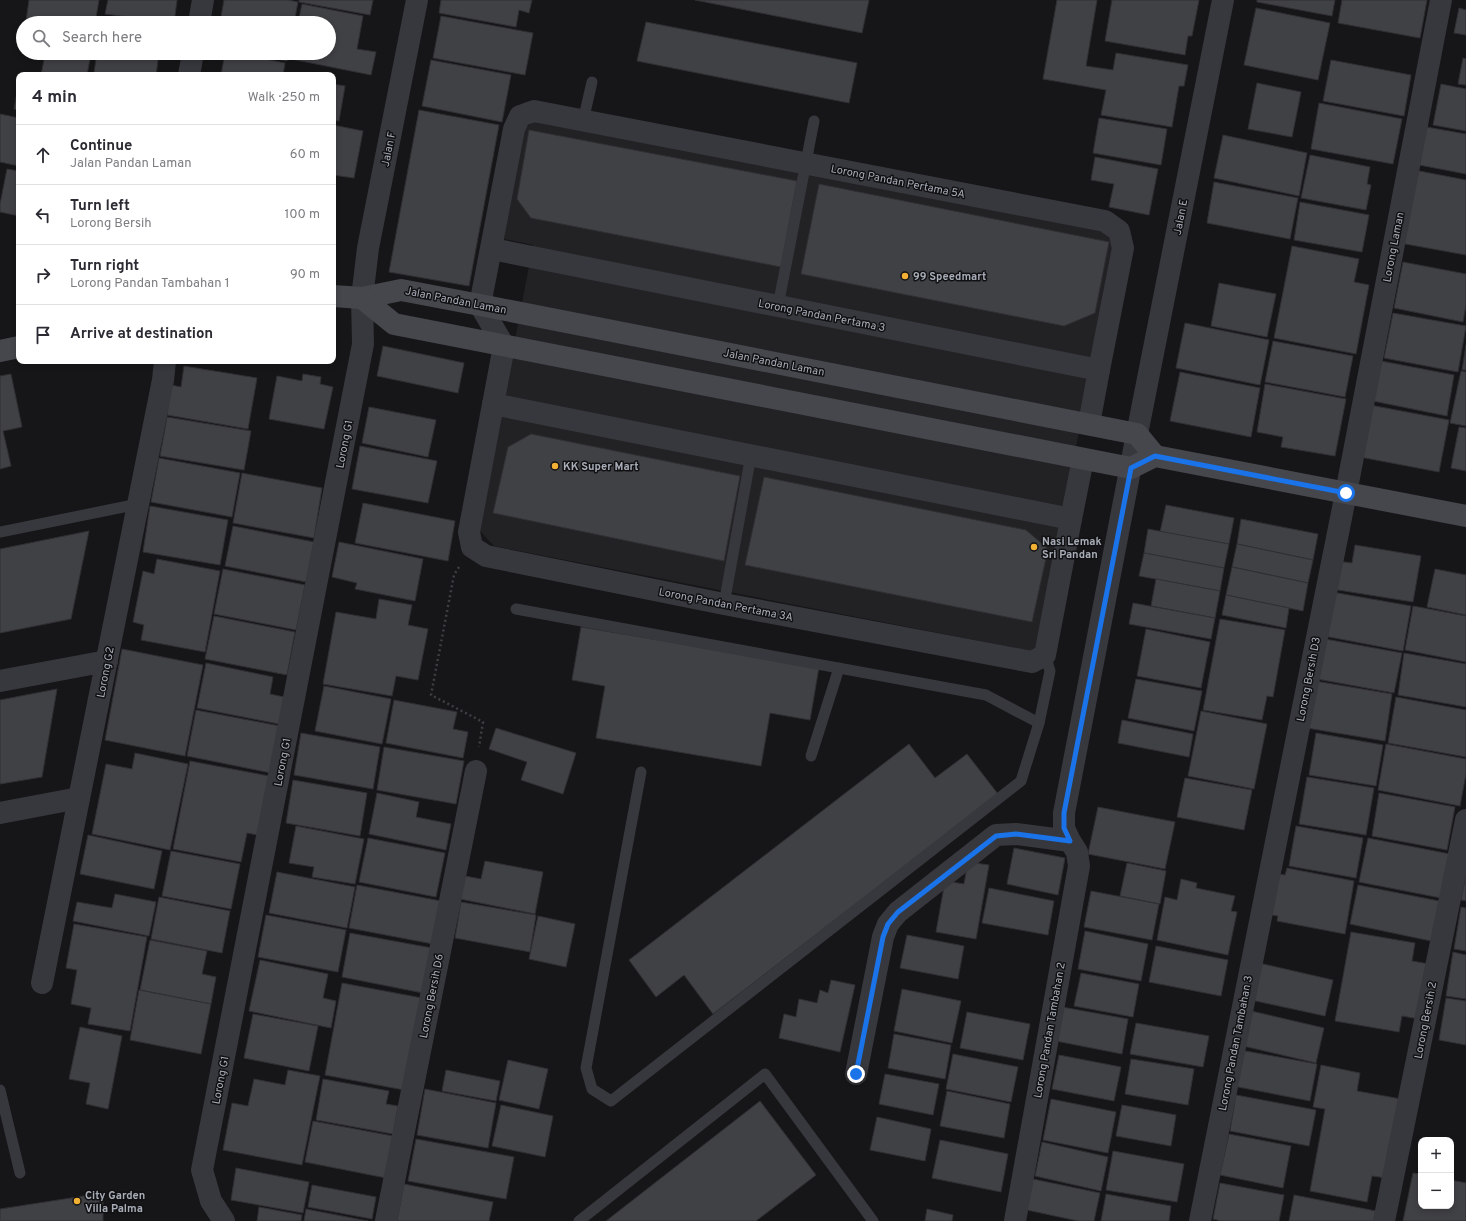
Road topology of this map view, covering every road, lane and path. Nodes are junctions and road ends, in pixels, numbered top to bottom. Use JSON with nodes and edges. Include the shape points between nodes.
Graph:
{"nodes":[{"id":1,"x":203,"y":0,"type":"edge"},
{"id":2,"x":417,"y":0,"type":"edge"},
{"id":3,"x":1223,"y":0,"type":"edge"},
{"id":4,"x":1441,"y":0,"type":"edge"},
{"id":5,"x":200,"y":16,"type":"edge"},
{"id":6,"x":192,"y":60,"type":"edge"},
{"id":7,"x":190,"y":72,"type":"edge"},
{"id":8,"x":592,"y":82,"type":"dead end"},
{"id":9,"x":583,"y":121,"type":"junction"},
{"id":10,"x":814,"y":121,"type":"dead end"},
{"id":11,"x":805,"y":163,"type":"junction"},
{"id":12,"x":492,"y":249,"type":"junction"},
{"id":13,"x":336,"y":296,"type":"edge"},
{"id":14,"x":362,"y":298,"type":"junction"},
{"id":15,"x":480,"y":305,"type":"junction"},
{"id":16,"x":778,"y":306,"type":"junction"},
{"id":17,"x":504,"y":346,"type":"junction"},
{"id":18,"x":16,"y":348,"type":"edge"},
{"id":19,"x":0,"y":351,"type":"edge"},
{"id":20,"x":165,"y":364,"type":"edge"},
{"id":21,"x":1099,"y":370,"type":"junction"},
{"id":22,"x":493,"y":404,"type":"junction"},
{"id":23,"x":1089,"y":424,"type":"junction"},
{"id":24,"x":1137,"y":434,"type":"junction"},
{"id":25,"x":751,"y":455,"type":"junction"},
{"id":26,"x":1155,"y":456,"type":"junction"},
{"id":27,"x":1083,"y":459,"type":"junction"},
{"id":28,"x":1131,"y":468,"type":"junction"},
{"id":29,"x":1346,"y":493,"type":"junction"},
{"id":30,"x":138,"y":504,"type":"junction"},
{"id":31,"x":1466,"y":516,"type":"edge"},
{"id":32,"x":1071,"y":519,"type":"junction"},
{"id":33,"x":0,"y":532,"type":"edge"},
{"id":34,"x":472,"y":547,"type":"junction"},
{"id":35,"x":724,"y":604,"type":"junction"},
{"id":36,"x":516,"y":609,"type":"dead end"},
{"id":37,"x":1045,"y":655,"type":"junction"},
{"id":38,"x":107,"y":660,"type":"junction"},
{"id":39,"x":839,"y":668,"type":"junction"},
{"id":40,"x":0,"y":681,"type":"edge"},
{"id":41,"x":1038,"y":724,"type":"junction"},
{"id":42,"x":811,"y":756,"type":"dead end"},
{"id":43,"x":476,"y":771,"type":"joint"},
{"id":44,"x":641,"y":772,"type":"dead end"},
{"id":45,"x":79,"y":798,"type":"junction"},
{"id":46,"x":0,"y":812,"type":"edge"},
{"id":47,"x":1466,"y":820,"type":"edge"},
{"id":48,"x":1070,"y":841,"type":"junction"},
{"id":49,"x":1271,"y":866,"type":"joint"},
{"id":50,"x":42,"y":983,"type":"dead end"},
{"id":51,"x":856,"y":1074,"type":"dead end"},
{"id":52,"x":0,"y":1090,"type":"edge"},
{"id":53,"x":20,"y":1173,"type":"dead end"},
{"id":54,"x":224,"y":1221,"type":"edge"},
{"id":55,"x":386,"y":1221,"type":"edge"},
{"id":56,"x":579,"y":1221,"type":"edge"},
{"id":57,"x":873,"y":1221,"type":"edge"},
{"id":58,"x":1015,"y":1221,"type":"edge"},
{"id":59,"x":1200,"y":1221,"type":"edge"},
{"id":60,"x":1384,"y":1221,"type":"edge"}],
"edges":[{"from":1,"to":5,"type":"street"},
{"from":2,"to":14,"type":"street","name":"Jalan F","via":[[368,248]]},
{"from":3,"to":24,"type":"street","name":"Jalan E"},
{"from":4,"to":29,"type":"street","name":"Lorong Laman"},
{"from":6,"to":7,"type":"street"},
{"from":8,"to":9,"type":"lane"},
{"from":9,"to":11,"type":"street","name":"Lorong Pandan Pertama 5A"},
{"from":9,"to":12,"type":"street","name":"Lorong Pandan Pertama 5A","via":[[534,111],[520,116],[514,129]]},
{"from":10,"to":11,"type":"lane"},
{"from":11,"to":16,"type":"lane"},
{"from":11,"to":21,"type":"street","name":"Lorong Pandan Pertama 5A","via":[[1105,221],[1119,231],[1123,248]]},
{"from":12,"to":15,"type":"street"},
{"from":12,"to":16,"type":"street","name":"Lorong Pandan Pertama 3"},
{"from":13,"to":14,"type":"street","name":"Jalan Pandan Laman"},
{"from":14,"to":15,"type":"street","name":"Jalan Pandan Laman","via":[[401,290]]},
{"from":14,"to":17,"type":"street","via":[[394,324]]},
{"from":14,"to":54,"type":"street","name":"Lorong G1","via":[[363,344],[202,1170],[212,1201]]},
{"from":15,"to":17,"type":"street"},
{"from":15,"to":23,"type":"street","name":"Jalan Pandan Laman"},
{"from":16,"to":21,"type":"street","name":"Lorong Pandan Pertama 3"},
{"from":17,"to":22,"type":"street"},
{"from":17,"to":27,"type":"street"},
{"from":18,"to":19,"type":"street"},
{"from":20,"to":30,"type":"street","name":"Lorong G2"},
{"from":21,"to":23,"type":"street"},
{"from":22,"to":25,"type":"street"},
{"from":22,"to":34,"type":"street","via":[[469,532]]},
{"from":23,"to":24,"type":"street","name":"Jalan Pandan Laman"},
{"from":24,"to":26,"type":"street"},
{"from":24,"to":28,"type":"street","name":"Jalan E"},
{"from":25,"to":32,"type":"street"},
{"from":25,"to":35,"type":"lane"},
{"from":26,"to":28,"type":"street"},
{"from":26,"to":29,"type":"street"},
{"from":27,"to":28,"type":"street"},
{"from":27,"to":32,"type":"street"},
{"from":28,"to":48,"type":"street","name":"Lorong Pandan Tambahan 2","via":[[1064,813],[1064,828]]},
{"from":29,"to":31,"type":"street"},
{"from":29,"to":49,"type":"street","name":"Lorong Bersih D3"},
{"from":30,"to":33,"type":"lane"},
{"from":30,"to":38,"type":"street","name":"Lorong G2"},
{"from":32,"to":37,"type":"street"},
{"from":34,"to":35,"type":"street","name":"Lorong Pandan Pertama 3A","via":[[486,556]]},
{"from":34,"to":43,"type":"path","via":[[454,575],[431,695],[483,722]]},
{"from":35,"to":37,"type":"street","name":"Lorong Pandan Pertama 3A","via":[[1032,662]]},
{"from":36,"to":39,"type":"lane"},
{"from":37,"to":41,"type":"lane","via":[[1050,670]]},
{"from":38,"to":40,"type":"street"},
{"from":38,"to":45,"type":"street","name":"Lorong G2"},
{"from":39,"to":41,"type":"lane","via":[[986,695]]},
{"from":39,"to":42,"type":"lane"},
{"from":41,"to":44,"type":"lane","via":[[1021,781],[611,1101],[592,1089],[586,1068]]},
{"from":43,"to":55,"type":"street","name":"Lorong Bersih D6"},
{"from":45,"to":46,"type":"street"},
{"from":45,"to":50,"type":"street","name":"Lorong G2"},
{"from":47,"to":60,"type":"street","name":"Lorong Bersih 2"},
{"from":48,"to":51,"type":"street","via":[[1016,834],[996,836],[898,912],[888,924],[883,937]]},
{"from":48,"to":58,"type":"street","name":"Lorong Pandan Tambahan 2","via":[[1077,852],[1079,866]]},
{"from":49,"to":59,"type":"street","name":"Lorong Pandan Tambahan 3"},
{"from":52,"to":53,"type":"lane"},
{"from":56,"to":57,"type":"lane","via":[[765,1074]]}]}
